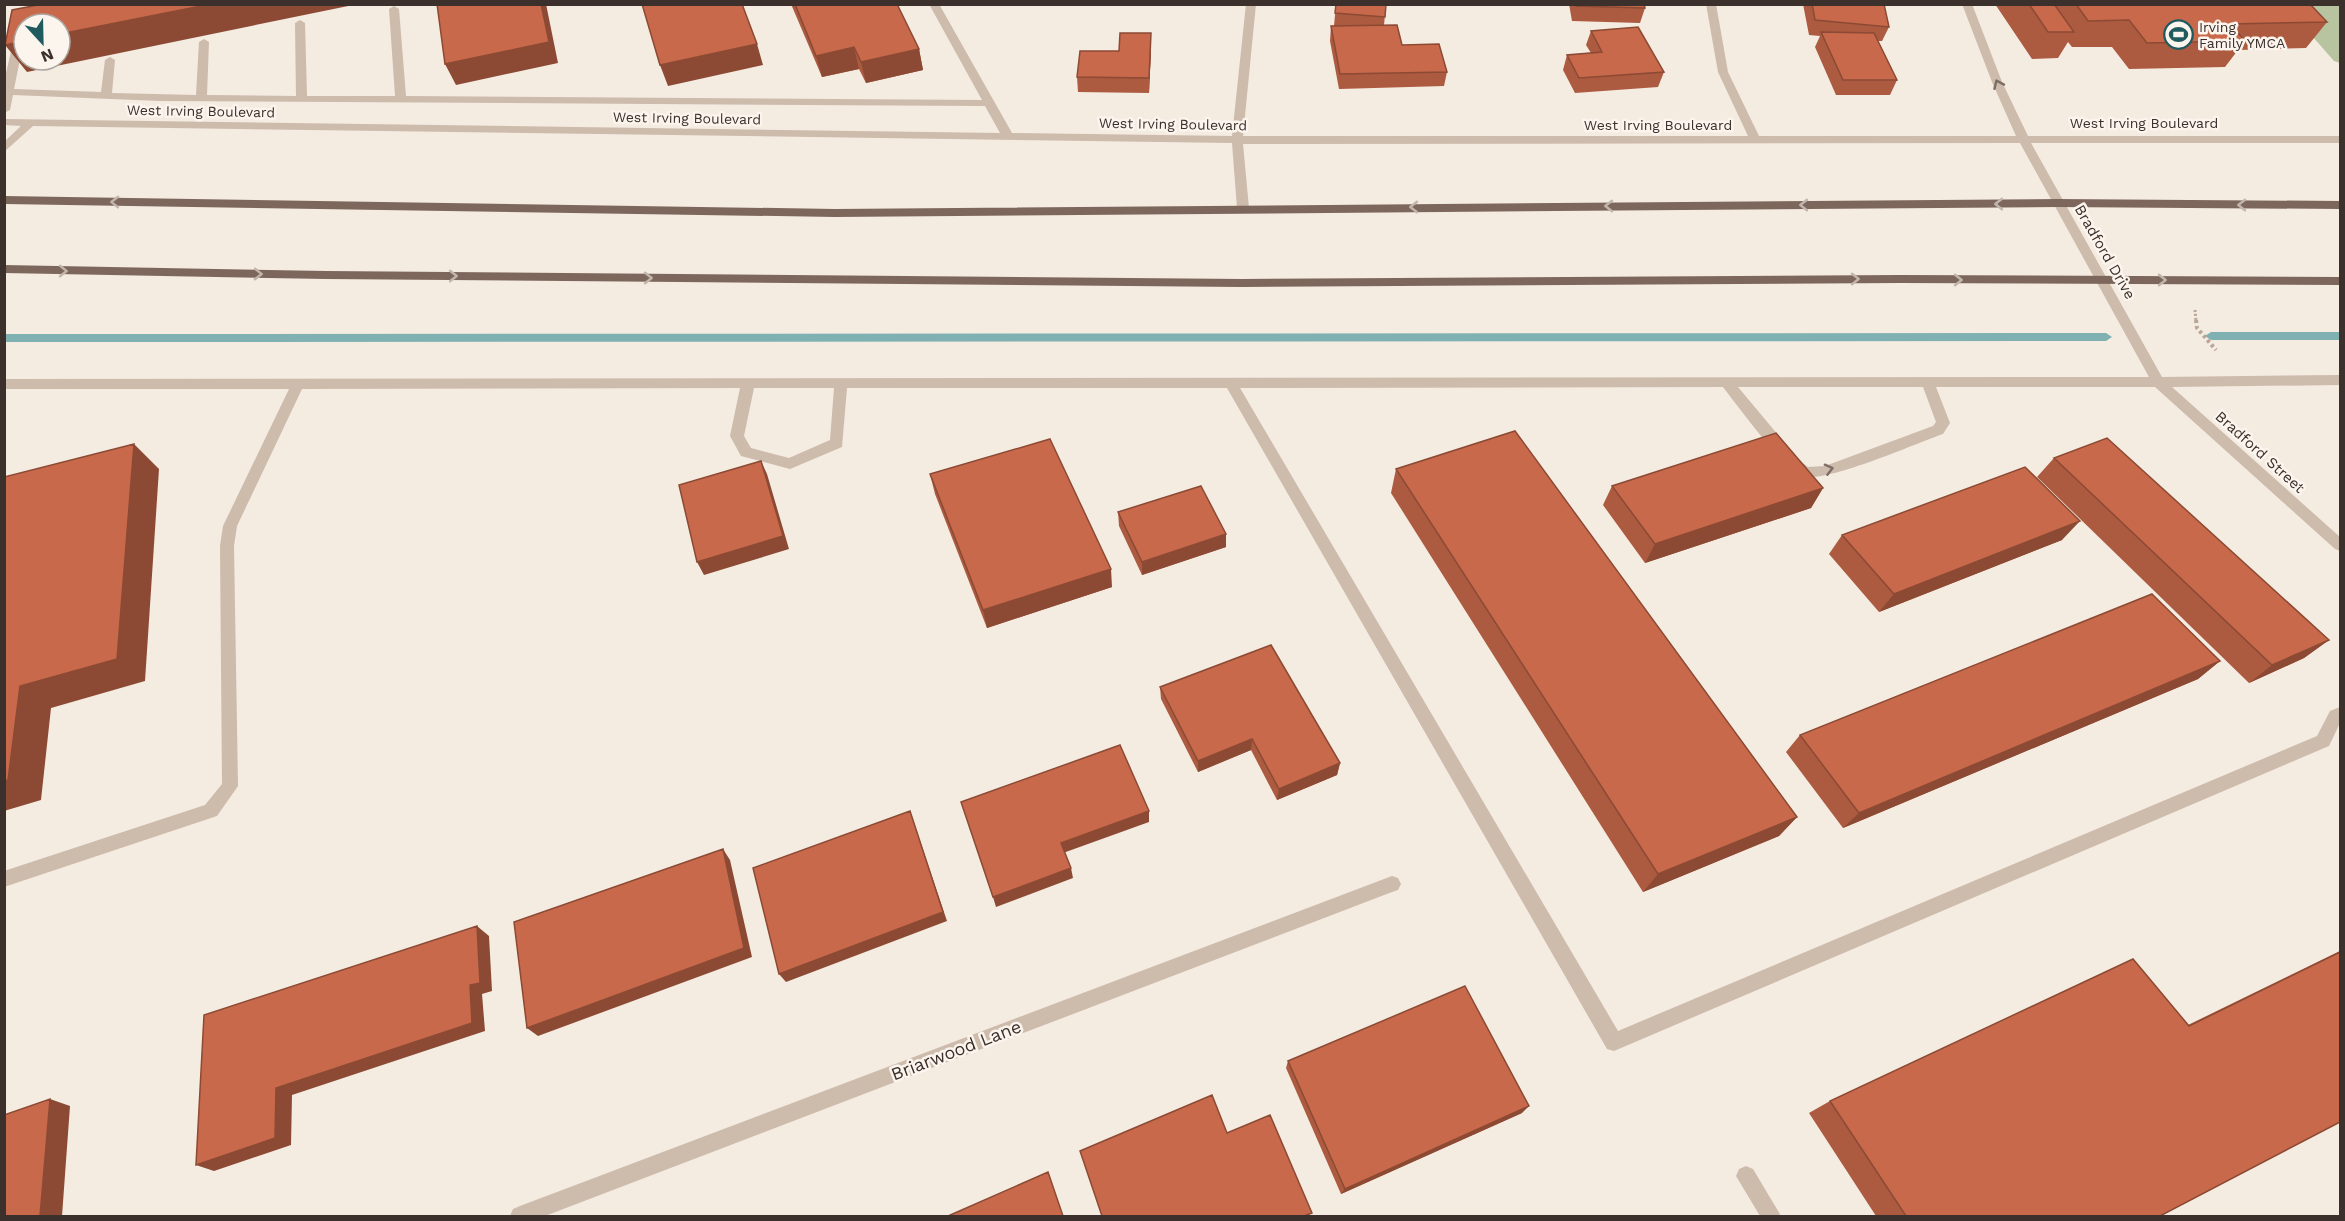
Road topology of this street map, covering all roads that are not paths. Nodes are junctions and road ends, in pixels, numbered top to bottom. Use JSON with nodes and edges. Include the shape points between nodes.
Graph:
{"nodes":[{"id":1,"x":934,"y":4,"type":"edge"},
{"id":2,"x":1251,"y":4,"type":"edge"},
{"id":3,"x":1711,"y":4,"type":"edge"},
{"id":4,"x":1967,"y":4,"type":"edge"},
{"id":5,"x":394,"y":9,"type":"dead end"},
{"id":6,"x":300,"y":23,"type":"dead end"},
{"id":7,"x":204,"y":42,"type":"edge"},
{"id":8,"x":110,"y":60,"type":"edge"},
{"id":9,"x":12,"y":72,"type":"edge"},
{"id":10,"x":8,"y":92,"type":"junction"},
{"id":11,"x":106,"y":96,"type":"junction"},
{"id":12,"x":201,"y":98,"type":"junction"},
{"id":13,"x":302,"y":99,"type":"junction"},
{"id":14,"x":401,"y":99,"type":"junction"},
{"id":15,"x":989,"y":103,"type":"junction"},
{"id":16,"x":4,"y":110,"type":"edge"},
{"id":17,"x":4,"y":122,"type":"edge"},
{"id":18,"x":29,"y":124,"type":"junction"},
{"id":19,"x":1008,"y":137,"type":"junction"},
{"id":20,"x":2023,"y":138,"type":"junction"},
{"id":21,"x":2340,"y":139,"type":"edge"},
{"id":22,"x":1237,"y":140,"type":"junction"},
{"id":23,"x":1755,"y":140,"type":"junction"},
{"id":24,"x":4,"y":149,"type":"edge"},
{"id":25,"x":4,"y":200,"type":"edge"},
{"id":26,"x":2058,"y":204,"type":"junction"},
{"id":27,"x":2340,"y":205,"type":"edge"},
{"id":28,"x":1243,"y":208,"type":"junction"},
{"id":29,"x":4,"y":269,"type":"edge"},
{"id":30,"x":2103,"y":280,"type":"junction"},
{"id":31,"x":2340,"y":281,"type":"edge"},
{"id":32,"x":2340,"y":380,"type":"edge"},
{"id":33,"x":2158,"y":382,"type":"junction"},
{"id":34,"x":748,"y":383,"type":"junction"},
{"id":35,"x":841,"y":383,"type":"junction"},
{"id":36,"x":1231,"y":383,"type":"junction"},
{"id":37,"x":1727,"y":383,"type":"junction"},
{"id":38,"x":1928,"y":383,"type":"junction"},
{"id":39,"x":4,"y":384,"type":"edge"},
{"id":40,"x":298,"y":384,"type":"junction"},
{"id":41,"x":2340,"y":546,"type":"edge"},
{"id":42,"x":2340,"y":714,"type":"edge"},
{"id":43,"x":4,"y":879,"type":"edge"},
{"id":44,"x":1392,"y":884,"type":"dead end"},
{"id":45,"x":1746,"y":1176,"type":"dead end"},
{"id":46,"x":520,"y":1216,"type":"edge"},
{"id":47,"x":1771,"y":1216,"type":"edge"}],
"edges":[{"from":1,"to":15,"type":"street"},
{"from":2,"to":22,"type":"street"},
{"from":3,"to":23,"type":"street","via":[[1722,72]]},
{"from":20,"to":4,"type":"street","name":"Bradford Drive","one_way":true},
{"from":5,"to":14,"type":"street"},
{"from":6,"to":13,"type":"street"},
{"from":7,"to":12,"type":"street"},
{"from":8,"to":11,"type":"street"},
{"from":9,"to":10,"type":"street"},
{"from":10,"to":11,"type":"street"},
{"from":10,"to":16,"type":"street"},
{"from":11,"to":12,"type":"street"},
{"from":12,"to":13,"type":"street"},
{"from":13,"to":14,"type":"street"},
{"from":14,"to":15,"type":"street"},
{"from":15,"to":19,"type":"street"},
{"from":17,"to":18,"type":"street","name":"West Irving Boulevard"},
{"from":18,"to":19,"type":"street","name":"West Irving Boulevard"},
{"from":18,"to":24,"type":"street"},
{"from":19,"to":22,"type":"street","name":"West Irving Boulevard"},
{"from":20,"to":21,"type":"street","name":"West Irving Boulevard"},
{"from":20,"to":23,"type":"street","name":"West Irving Boulevard"},
{"from":20,"to":26,"type":"street","name":"Bradford Drive"},
{"from":22,"to":23,"type":"street","name":"West Irving Boulevard"},
{"from":22,"to":28,"type":"street"},
{"from":28,"to":25,"type":"main road","one_way":true,"via":[[835,213]]},
{"from":27,"to":26,"type":"main road","one_way":true},
{"from":26,"to":28,"type":"main road","one_way":true},
{"from":26,"to":30,"type":"street","name":"Bradford Drive"},
{"from":29,"to":30,"type":"main road","one_way":true,"via":[[1230,283]]},
{"from":30,"to":31,"type":"main road","one_way":true},
{"from":30,"to":33,"type":"street","name":"Bradford Drive"},
{"from":32,"to":33,"type":"street"},
{"from":33,"to":38,"type":"street"},
{"from":33,"to":41,"type":"street","name":"Bradford Street"},
{"from":34,"to":35,"type":"street"},
{"from":34,"to":35,"type":"street","via":[[737,436],[746,452],[790,464],[837,443]]},
{"from":34,"to":40,"type":"street"},
{"from":35,"to":36,"type":"street"},
{"from":36,"to":37,"type":"street"},
{"from":36,"to":42,"type":"street","via":[[1614,1042],[2323,741]]},
{"from":37,"to":38,"type":"street"},
{"from":37,"to":38,"type":"street","one_way":true,"via":[[1794,464],[1806,472],[1826,471],[1938,430],[1943,423]]},
{"from":39,"to":40,"type":"street"},
{"from":40,"to":43,"type":"street","via":[[230,526],[230,786],[211,811]]},
{"from":44,"to":46,"type":"street","name":"Briarwood Lane"},
{"from":45,"to":47,"type":"street"}]}
